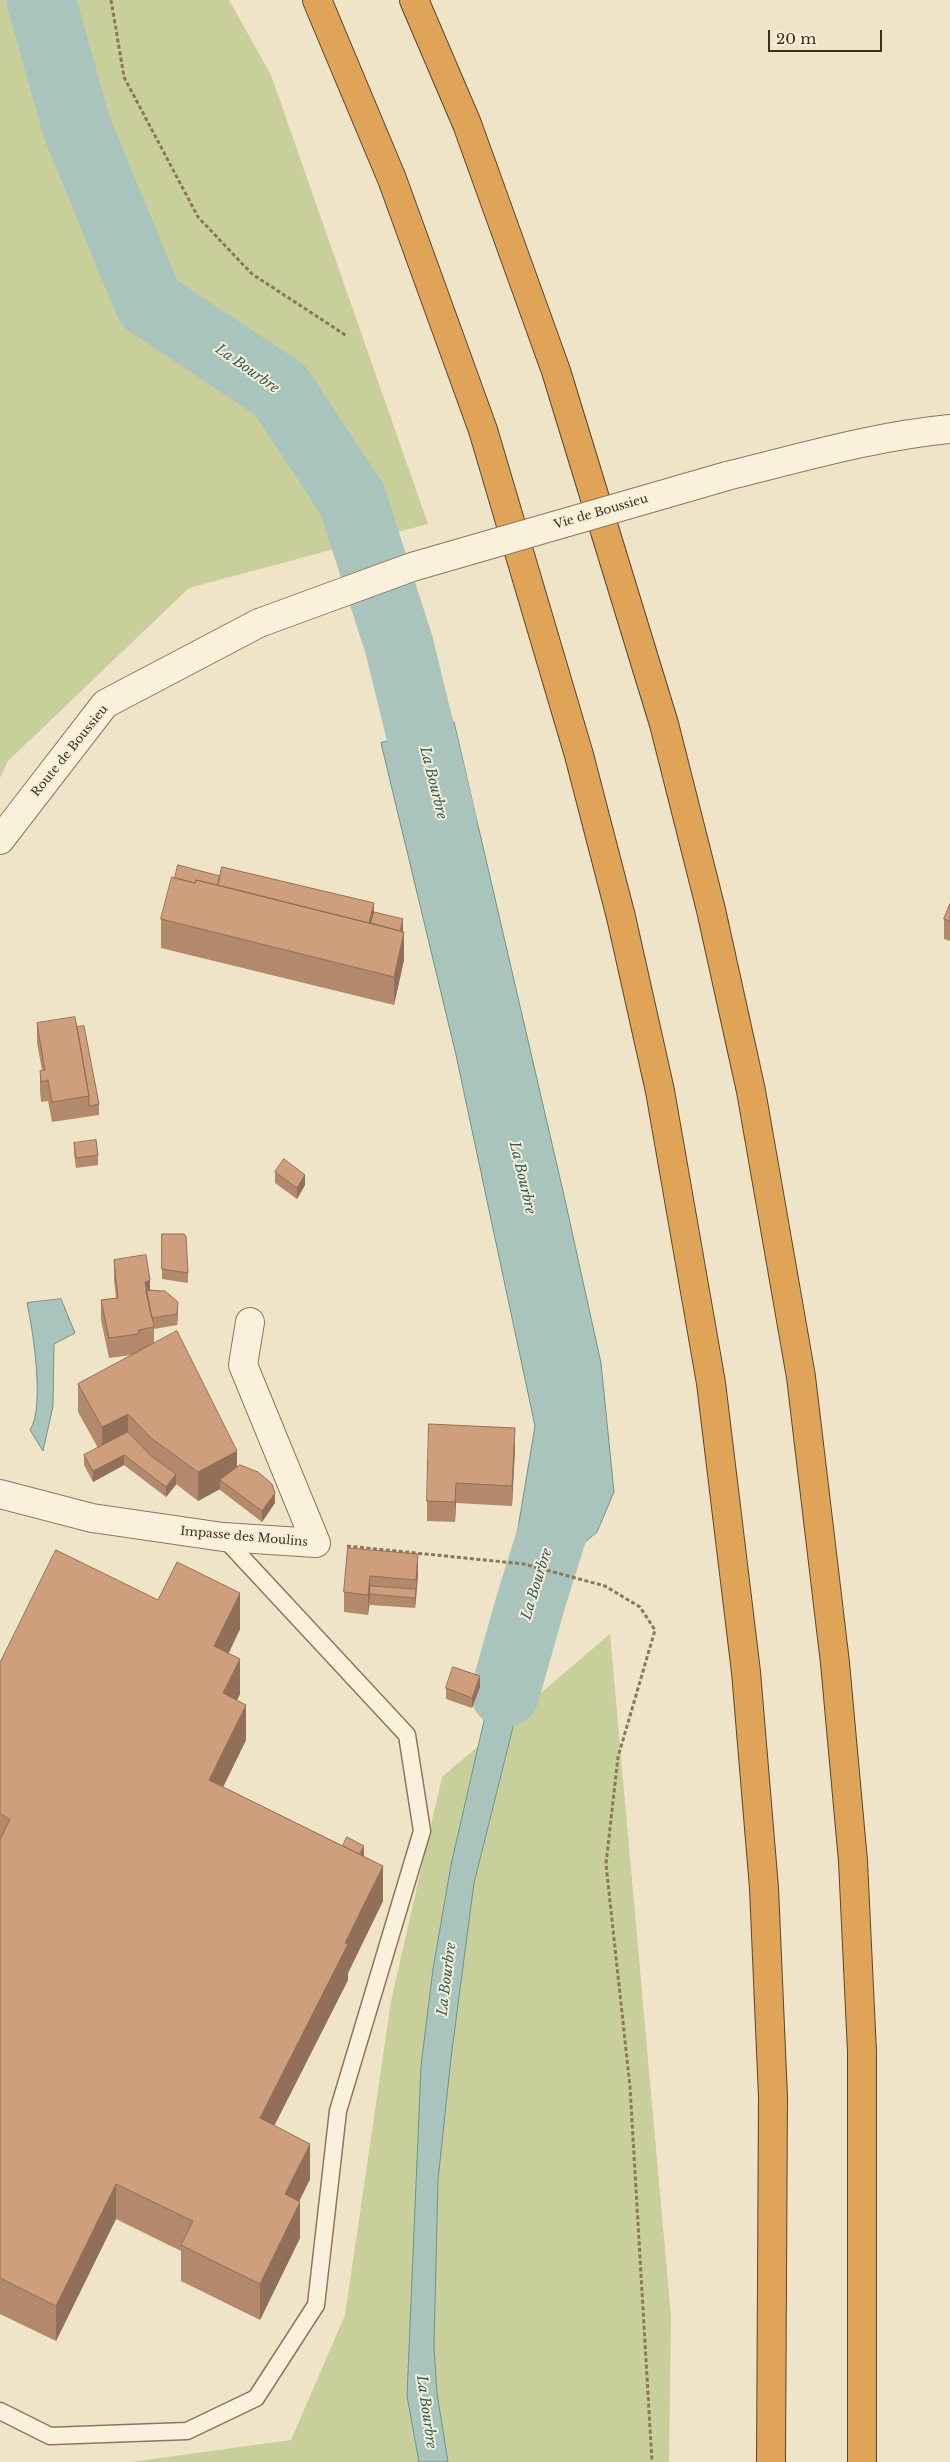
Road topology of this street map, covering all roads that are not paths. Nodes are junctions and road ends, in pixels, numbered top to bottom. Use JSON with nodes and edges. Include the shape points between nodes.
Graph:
{"nodes":[{"id":1,"x":317,"y":0,"type":"edge"},
{"id":2,"x":414,"y":0,"type":"edge"},
{"id":3,"x":950,"y":429,"type":"edge"},
{"id":4,"x":259,"y":623,"type":"joint"},
{"id":5,"x":0,"y":840,"type":"edge"},
{"id":6,"x":250,"y":1322,"type":"dead end"},
{"id":7,"x":0,"y":1494,"type":"edge"},
{"id":8,"x":223,"y":1537,"type":"junction"},
{"id":9,"x":0,"y":2411,"type":"edge"},
{"id":10,"x":771,"y":2462,"type":"edge"},
{"id":11,"x":862,"y":2462,"type":"edge"}],
"edges":[{"from":1,"to":10,"type":"highway","via":[[392,179],[482,430],[579,755],[621,917],[660,1091],[711,1383],[746,1672],[764,1888],[774,2097]]},
{"from":2,"to":11,"type":"highway","via":[[467,124],[559,380],[664,724],[711,910],[751,1090],[801,1377],[836,1663],[853,1861],[862,2052]]},
{"from":3,"to":4,"type":"street","name":"Vie de Boussieu","bridge":true,"via":[[843,448],[727,476],[412,567]]},
{"from":4,"to":5,"type":"street","name":"Route de Boussieu","via":[[105,704]]},
{"from":6,"to":8,"type":"street","name":"Impasse des Moulins","via":[[243,1365],[316,1543]]},
{"from":7,"to":8,"type":"street","name":"Impasse des Moulins","via":[[92,1518]]},
{"from":8,"to":9,"type":"lane","via":[[407,1735],[422,1831],[338,2111],[316,2305],[256,2398],[187,2431],[50,2436]]}]}
